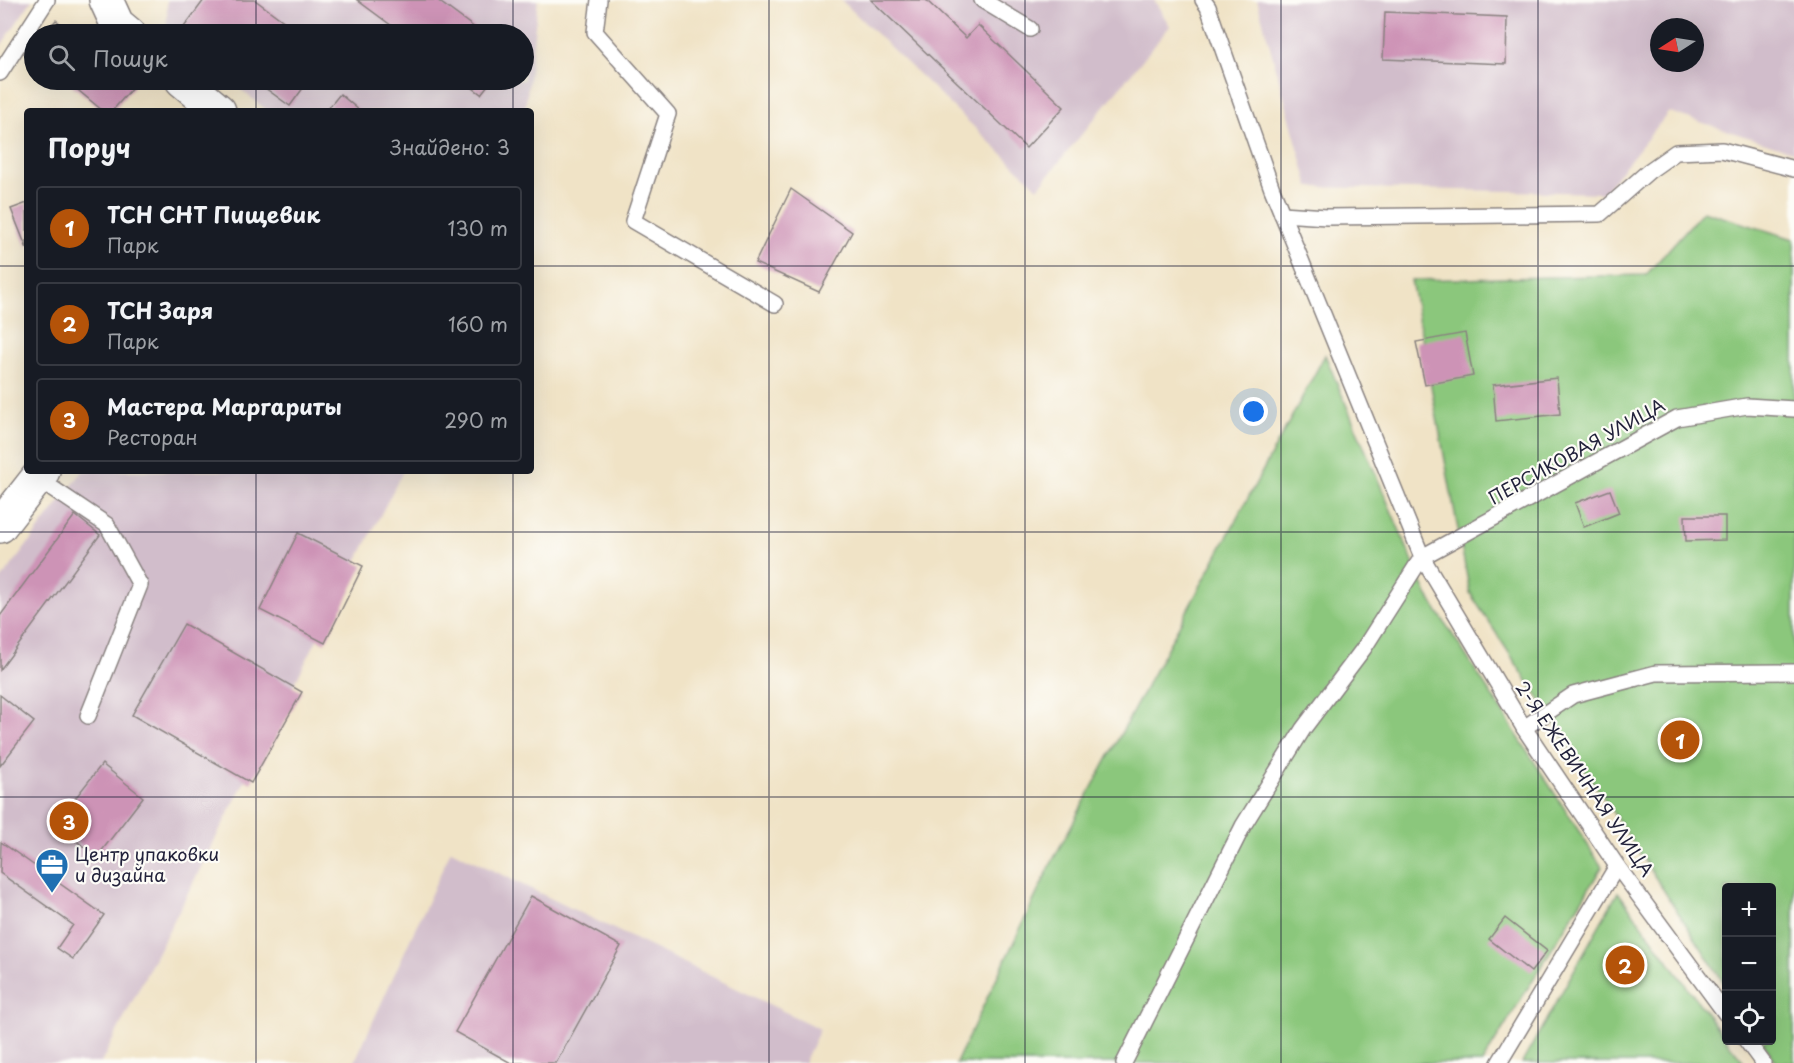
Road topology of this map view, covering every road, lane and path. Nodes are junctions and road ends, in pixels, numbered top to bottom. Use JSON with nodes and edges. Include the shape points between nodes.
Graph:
{"nodes":[{"id":1,"x":47,"y":0,"type":"edge"},
{"id":2,"x":106,"y":0,"type":"edge"},
{"id":3,"x":599,"y":0,"type":"edge"},
{"id":4,"x":982,"y":0,"type":"edge"},
{"id":5,"x":1203,"y":0,"type":"edge"},
{"id":6,"x":32,"y":24,"type":"edge"},
{"id":7,"x":117,"y":24,"type":"edge"},
{"id":8,"x":1030,"y":29,"type":"dead end"},
{"id":9,"x":24,"y":36,"type":"edge"},
{"id":10,"x":0,"y":73,"type":"edge"},
{"id":11,"x":194,"y":90,"type":"edge"},
{"id":12,"x":215,"y":108,"type":"edge"},
{"id":13,"x":1794,"y":169,"type":"edge"},
{"id":14,"x":1282,"y":214,"type":"junction"},
{"id":15,"x":775,"y":304,"type":"dead end"},
{"id":16,"x":1794,"y":409,"type":"edge"},
{"id":17,"x":40,"y":475,"type":"edge"},
{"id":18,"x":0,"y":526,"type":"edge"},
{"id":19,"x":1422,"y":557,"type":"junction"},
{"id":20,"x":1794,"y":672,"type":"edge"},
{"id":21,"x":88,"y":716,"type":"dead end"},
{"id":22,"x":1524,"y":728,"type":"junction"},
{"id":23,"x":1617,"y":866,"type":"junction"},
{"id":24,"x":1722,"y":1009,"type":"edge"},
{"id":25,"x":1749,"y":1045,"type":"edge"},
{"id":26,"x":1124,"y":1063,"type":"edge"},
{"id":27,"x":1499,"y":1063,"type":"edge"},
{"id":28,"x":1762,"y":1063,"type":"edge"}],
"edges":[{"from":1,"to":6,"type":"lane"},
{"from":2,"to":7,"type":"main road"},
{"from":3,"to":15,"type":"lane","via":[[595,32],[668,114],[633,221]]},
{"from":4,"to":8,"type":"lane"},
{"from":5,"to":14,"type":"lane","name":"2-Я ЕЖЕВИЧНАЯ УЛИЦА"},
{"from":9,"to":10,"type":"lane"},
{"from":11,"to":12,"type":"main road"},
{"from":13,"to":14,"type":"lane","via":[[1722,150],[1676,152],[1600,214]]},
{"from":14,"to":19,"type":"lane","name":"2-Я ЕЖЕВИЧНАЯ УЛИЦА"},
{"from":16,"to":19,"type":"lane","name":"ПЕРСИКОВАЯ УЛИЦА","via":[[1747,406],[1677,418]]},
{"from":17,"to":18,"type":"main road"},
{"from":17,"to":21,"type":"lane","via":[[107,525],[140,585]]},
{"from":19,"to":22,"type":"lane","name":"2-Я ЕЖЕВИЧНАЯ УЛИЦА"},
{"from":19,"to":26,"type":"lane","via":[[1243,826]]},
{"from":20,"to":22,"type":"lane","via":[[1656,673],[1573,695]]},
{"from":22,"to":23,"type":"lane","name":"2-Я ЕЖЕВИЧНАЯ УЛИЦА"},
{"from":23,"to":24,"type":"lane","name":"2-Я ЕЖЕВИЧНАЯ УЛИЦА"},
{"from":23,"to":27,"type":"lane"},
{"from":25,"to":28,"type":"lane"}]}
